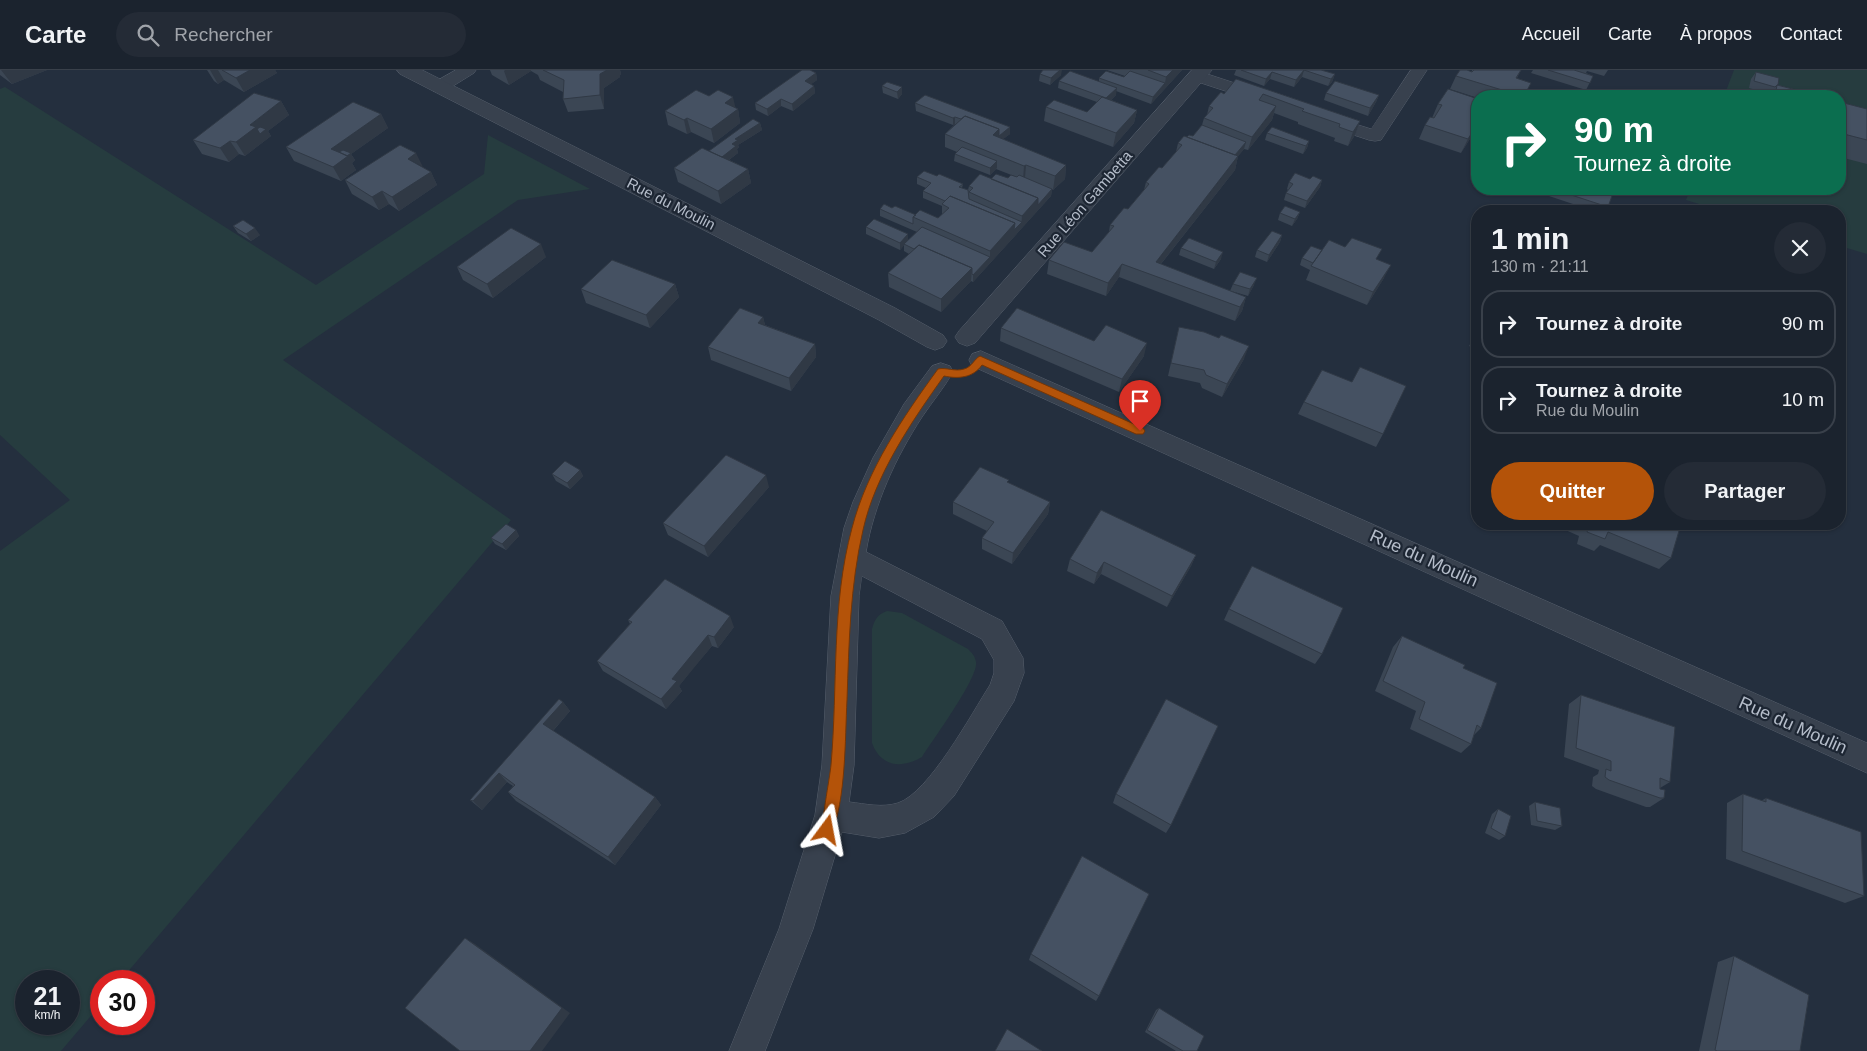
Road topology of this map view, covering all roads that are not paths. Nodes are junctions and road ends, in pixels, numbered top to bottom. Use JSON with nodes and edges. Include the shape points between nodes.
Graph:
{"nodes":[{"id":1,"x":407,"y":70,"type":"edge"},
{"id":2,"x":468,"y":70,"type":"edge"},
{"id":3,"x":1419,"y":70,"type":"edge"},
{"id":4,"x":1200,"y":73,"type":"edge"},
{"id":5,"x":439,"y":87,"type":"junction"},
{"id":6,"x":1272,"y":101,"type":"edge"},
{"id":7,"x":1310,"y":114,"type":"edge"},
{"id":8,"x":935,"y":341,"type":"junction"},
{"id":9,"x":974,"y":349,"type":"junction"},
{"id":10,"x":941,"y":372,"type":"junction"},
{"id":11,"x":851,"y":557,"type":"junction"},
{"id":12,"x":1867,"y":758,"type":"edge"},
{"id":13,"x":831,"y":815,"type":"junction"},
{"id":14,"x":747,"y":1051,"type":"edge"}],
"edges":[{"from":1,"to":5,"type":"street","name":"Rue du Moulin"},
{"from":2,"to":5,"type":"lane"},
{"from":3,"to":7,"type":"lane","via":[[1375,136]]},
{"from":4,"to":6,"type":"lane"},
{"from":4,"to":9,"type":"street","name":"Rue Léon Gambetta"},
{"from":5,"to":8,"type":"street","name":"Rue du Moulin"},
{"from":8,"to":9,"type":"street","via":[[956,335]]},
{"from":8,"to":10,"type":"street","via":[[929,348],[928,358],[932,366]]},
{"from":9,"to":10,"type":"street","via":[[975,368],[965,373]]},
{"from":9,"to":12,"type":"street","name":"Rue du Moulin"},
{"from":10,"to":11,"type":"street","via":[[913,411],[874,481],[857,528]]},
{"from":11,"to":13,"type":"street","via":[[846,596],[838,765]]},
{"from":11,"to":13,"type":"street","via":[[992,630],[1008,658],[1009,673],[1003,691],[943,785],[923,806],[905,817],[879,822]]},
{"from":13,"to":14,"type":"street","via":[[796,929]]}]}
